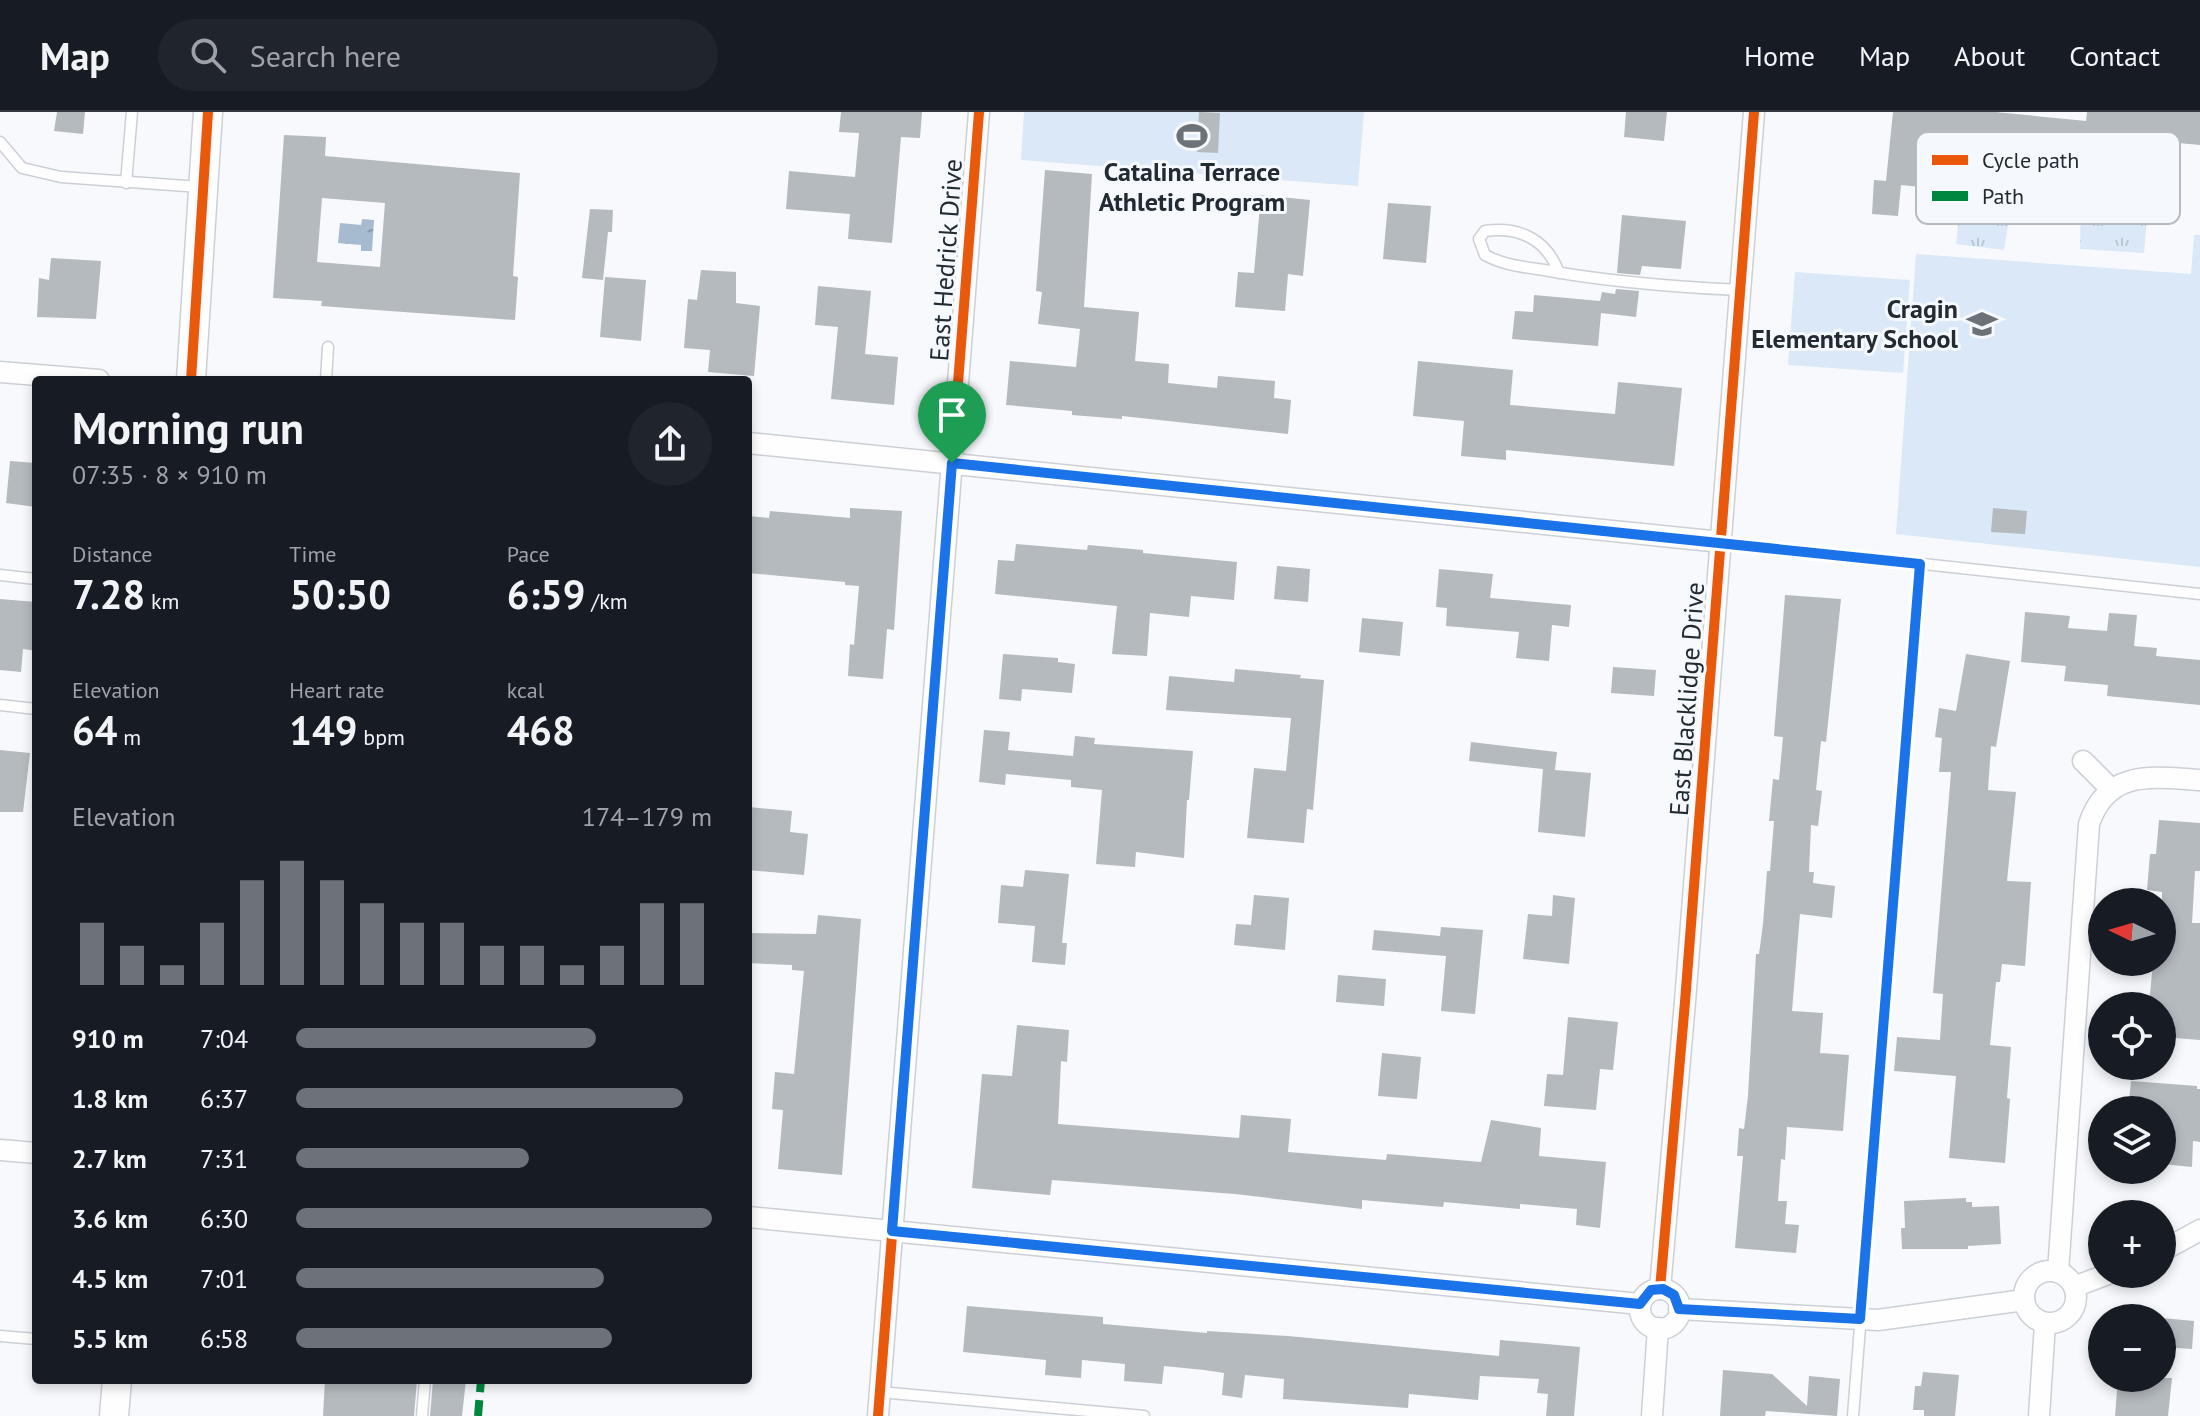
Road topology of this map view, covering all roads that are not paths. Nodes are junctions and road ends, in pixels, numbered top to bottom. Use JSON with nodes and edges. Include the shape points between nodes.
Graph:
{"nodes":[{"id":1,"x":132,"y":112,"type":"edge"},
{"id":2,"x":208,"y":112,"type":"edge"},
{"id":3,"x":979,"y":112,"type":"edge"},
{"id":4,"x":1754,"y":112,"type":"edge"},
{"id":5,"x":0,"y":142,"type":"edge"},
{"id":6,"x":126,"y":183,"type":"junction"},
{"id":7,"x":203,"y":187,"type":"junction"},
{"id":8,"x":1559,"y":273,"type":"junction"},
{"id":9,"x":1740,"y":290,"type":"junction"},
{"id":10,"x":328,"y":347,"type":"dead end"},
{"id":11,"x":0,"y":372,"type":"edge"},
{"id":12,"x":50,"y":376,"type":"edge"},
{"id":13,"x":191,"y":376,"type":"edge"},
{"id":14,"x":326,"y":376,"type":"edge"},
{"id":15,"x":752,"y":443,"type":"edge"},
{"id":16,"x":952,"y":463,"type":"junction"},
{"id":17,"x":1721,"y":542,"type":"junction"},
{"id":18,"x":1920,"y":564,"type":"junction"},
{"id":19,"x":0,"y":575,"type":"edge"},
{"id":20,"x":32,"y":579,"type":"edge"},
{"id":21,"x":2200,"y":594,"type":"edge"},
{"id":22,"x":0,"y":705,"type":"edge"},
{"id":23,"x":32,"y":709,"type":"edge"},
{"id":24,"x":2083,"y":761,"type":"dead end"},
{"id":25,"x":2200,"y":780,"type":"edge"},
{"id":26,"x":2111,"y":789,"type":"junction"},
{"id":27,"x":0,"y":1150,"type":"edge"},
{"id":28,"x":32,"y":1153,"type":"edge"},
{"id":29,"x":752,"y":1217,"type":"edge"},
{"id":30,"x":2200,"y":1230,"type":"edge"},
{"id":31,"x":892,"y":1231,"type":"junction"},
{"id":32,"x":2176,"y":1243,"type":"edge"},
{"id":33,"x":2058,"y":1272,"type":"junction"},
{"id":34,"x":2088,"y":1282,"type":"edge"},
{"id":35,"x":2074,"y":1287,"type":"junction"},
{"id":36,"x":1660,"y":1289,"type":"junction"},
{"id":37,"x":2024,"y":1300,"type":"junction"},
{"id":38,"x":1640,"y":1304,"type":"junction"},
{"id":39,"x":1679,"y":1309,"type":"junction"},
{"id":40,"x":1860,"y":1319,"type":"junction"},
{"id":41,"x":2045,"y":1323,"type":"junction"},
{"id":42,"x":1658,"y":1328,"type":"junction"},
{"id":43,"x":0,"y":1336,"type":"edge"},
{"id":44,"x":32,"y":1339,"type":"edge"},
{"id":45,"x":117,"y":1384,"type":"edge"},
{"id":46,"x":425,"y":1384,"type":"edge"},
{"id":47,"x":880,"y":1392,"type":"junction"},
{"id":48,"x":114,"y":1416,"type":"edge"},
{"id":49,"x":422,"y":1416,"type":"edge"},
{"id":50,"x":878,"y":1416,"type":"edge"},
{"id":51,"x":1144,"y":1416,"type":"edge"},
{"id":52,"x":1652,"y":1416,"type":"edge"},
{"id":53,"x":1853,"y":1416,"type":"edge"},
{"id":54,"x":2039,"y":1416,"type":"edge"}],
"edges":[{"from":1,"to":6,"type":"lane"},
{"from":2,"to":7,"type":"main road"},
{"from":3,"to":16,"type":"street","name":"East Hedrick Drive"},
{"from":4,"to":9,"type":"street","name":"East Blacklidge Drive"},
{"from":5,"to":6,"type":"lane","via":[[22,168]]},
{"from":6,"to":7,"type":"lane"},
{"from":7,"to":13,"type":"main road"},
{"from":8,"to":8,"type":"lane","via":[[1496,262],[1485,255],[1479,239],[1485,231],[1520,233],[1546,247]]},
{"from":8,"to":9,"type":"lane"},
{"from":9,"to":17,"type":"street","name":"East Blacklidge Drive"},
{"from":10,"to":14,"type":"lane"},
{"from":11,"to":12,"type":"street"},
{"from":15,"to":16,"type":"street"},
{"from":16,"to":17,"type":"street"},
{"from":16,"to":31,"type":"street","name":"East Hedrick Drive"},
{"from":17,"to":18,"type":"lane"},
{"from":17,"to":36,"type":"street","name":"East Blacklidge Drive"},
{"from":18,"to":21,"type":"lane"},
{"from":18,"to":40,"type":"lane"},
{"from":19,"to":20,"type":"lane"},
{"from":22,"to":23,"type":"lane"},
{"from":24,"to":26,"type":"street"},
{"from":25,"to":26,"type":"street","via":[[2145,778]]},
{"from":26,"to":33,"type":"street","via":[[2094,807],[2086,845]]},
{"from":27,"to":28,"type":"street"},
{"from":29,"to":31,"type":"street"},
{"from":30,"to":32,"type":"street"},
{"from":31,"to":38,"type":"street"},
{"from":31,"to":47,"type":"street","name":"East Hedrick Drive"},
{"from":33,"to":35,"type":"street"},
{"from":33,"to":37,"type":"street","via":[[2036,1274],[2025,1288]]},
{"from":34,"to":35,"type":"street"},
{"from":35,"to":41,"type":"street","via":[[2070,1313]]},
{"from":36,"to":38,"type":"street","via":[[1646,1294]]},
{"from":36,"to":39,"type":"street","via":[[1674,1295]]},
{"from":37,"to":40,"type":"street"},
{"from":37,"to":41,"type":"street","via":[[2029,1313]]},
{"from":38,"to":42,"type":"street","via":[[1643,1320]]},
{"from":39,"to":40,"type":"street"},
{"from":39,"to":42,"type":"street","via":[[1672,1324]]},
{"from":40,"to":53,"type":"lane"},
{"from":41,"to":54,"type":"street"},
{"from":42,"to":52,"type":"street"},
{"from":43,"to":44,"type":"lane"},
{"from":45,"to":48,"type":"main road"},
{"from":46,"to":49,"type":"lane"},
{"from":47,"to":50,"type":"street","name":"East Hedrick Drive"},
{"from":47,"to":51,"type":"lane"}]}
